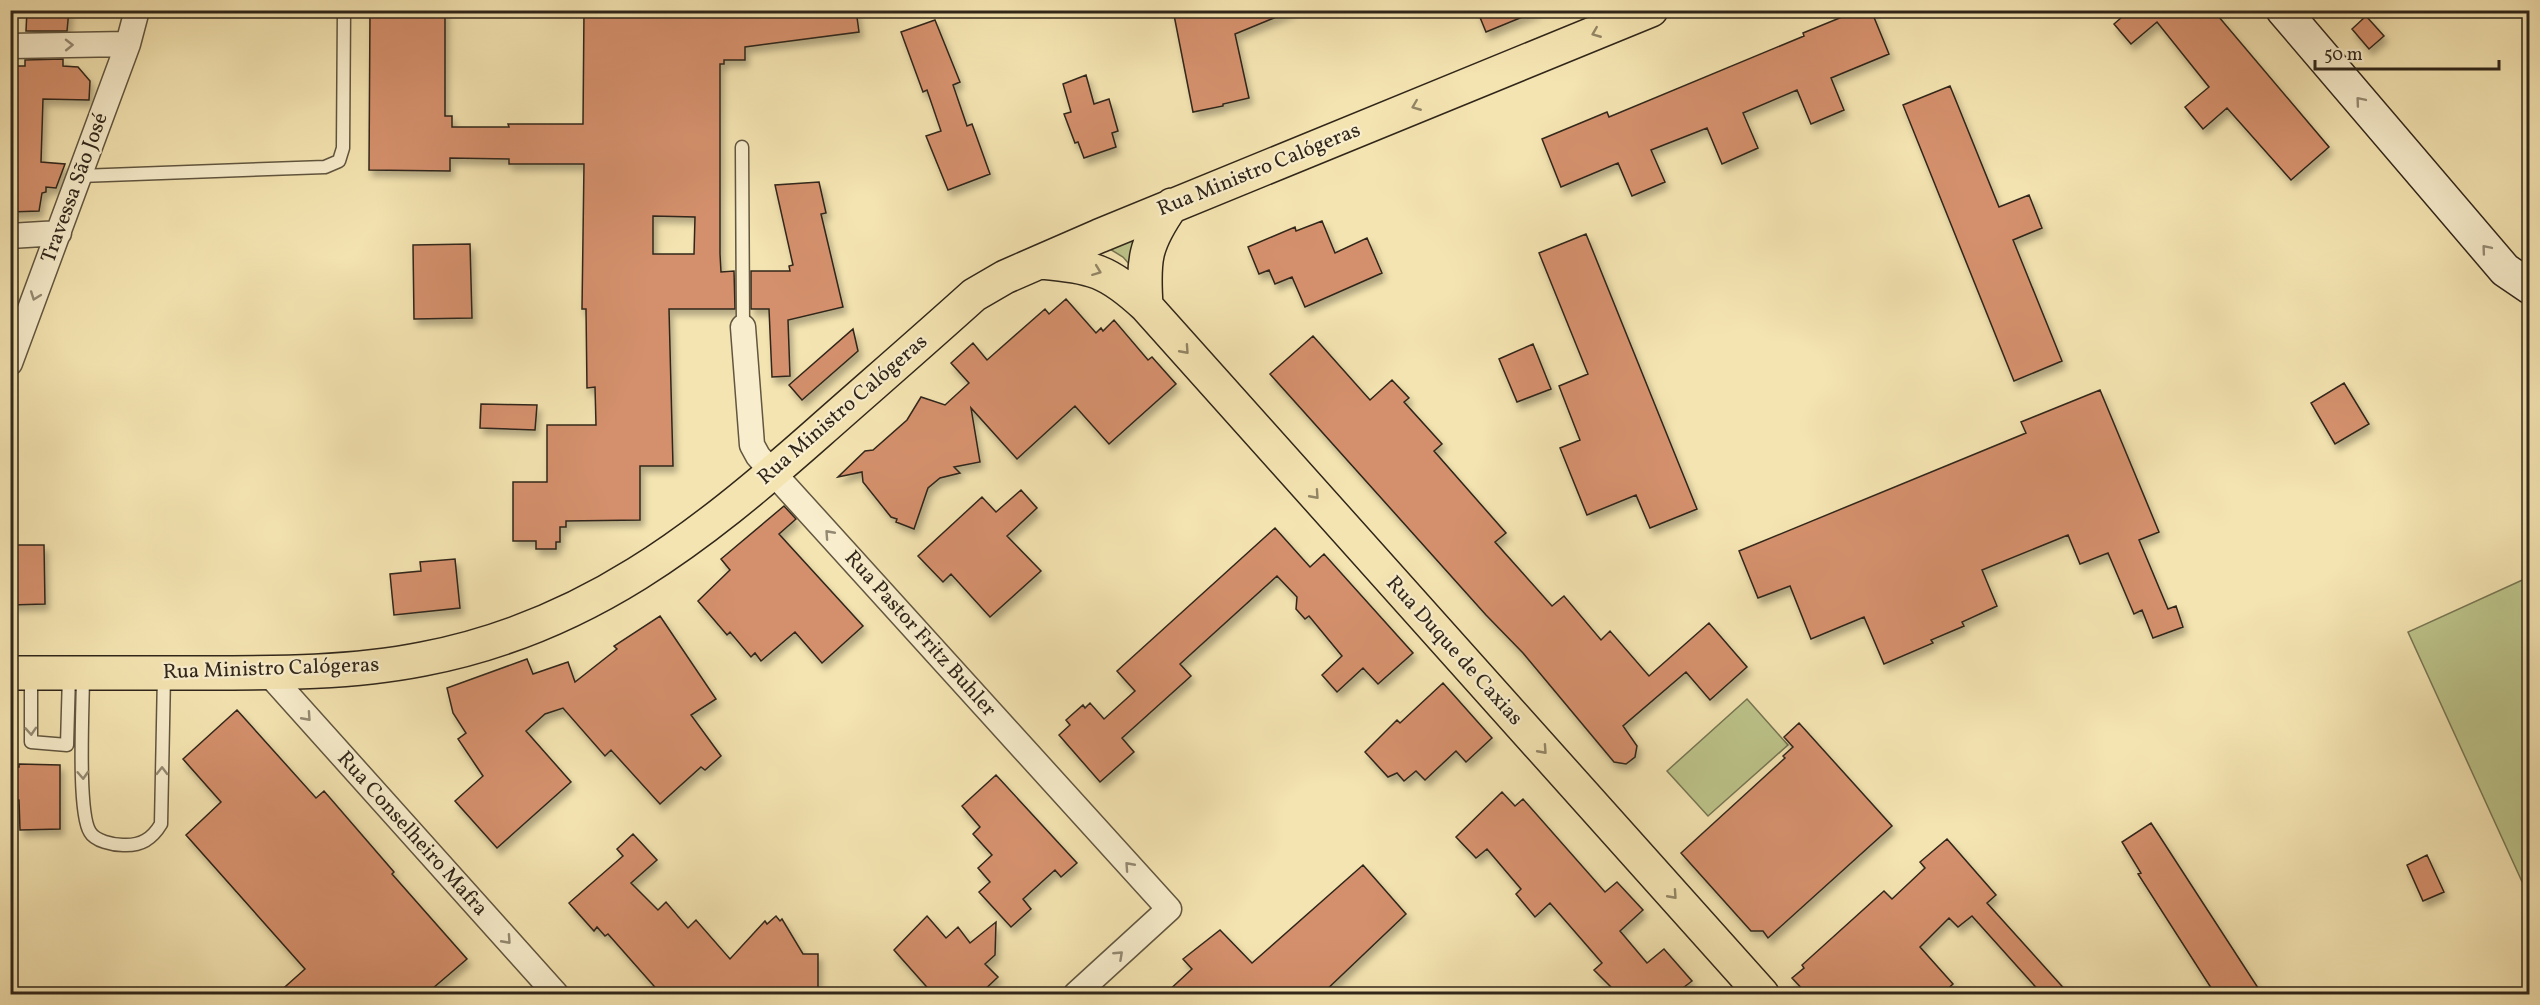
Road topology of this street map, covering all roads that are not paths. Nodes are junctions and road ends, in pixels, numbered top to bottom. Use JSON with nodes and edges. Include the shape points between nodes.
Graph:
{"nodes":[{"id":1,"x":137,"y":10,"type":"edge"},
{"id":2,"x":344,"y":10,"type":"edge"},
{"id":3,"x":1650,"y":10,"type":"edge"},
{"id":4,"x":2283,"y":10,"type":"edge"},
{"id":5,"x":128,"y":44,"type":"junction"},
{"id":6,"x":10,"y":46,"type":"edge"},
{"id":7,"x":742,"y":147,"type":"dead end"},
{"id":8,"x":80,"y":176,"type":"junction"},
{"id":9,"x":1172,"y":205,"type":"junction"},
{"id":10,"x":59,"y":233,"type":"junction"},
{"id":11,"x":10,"y":236,"type":"edge"},
{"id":12,"x":1039,"y":261,"type":"junction"},
{"id":13,"x":2529,"y":287,"type":"edge"},
{"id":14,"x":1146,"y":306,"type":"junction"},
{"id":15,"x":743,"y":327,"type":"joint"},
{"id":16,"x":10,"y":363,"type":"edge"},
{"id":17,"x":773,"y":472,"type":"junction"},
{"id":18,"x":21,"y":673,"type":"edge"},
{"id":19,"x":268,"y":673,"type":"junction"},
{"id":20,"x":164,"y":674,"type":"junction"},
{"id":21,"x":76,"y":675,"type":"junction"},
{"id":22,"x":67,"y":745,"type":"junction"},
{"id":23,"x":82,"y":746,"type":"junction"},
{"id":24,"x":1755,"y":992,"type":"edge"},
{"id":25,"x":556,"y":994,"type":"edge"},
{"id":26,"x":1076,"y":994,"type":"edge"}],
"edges":[{"from":1,"to":5,"type":"street","name":"Travessa São José"},
{"from":2,"to":8,"type":"lane","via":[[344,148],[339,161],[325,167]]},
{"from":3,"to":9,"type":"main road","name":"Rua Ministro Calógeras","one_way":true},
{"from":13,"to":4,"type":"main road","one_way":true,"via":[[2505,270]]},
{"from":6,"to":5,"type":"street","one_way":true},
{"from":5,"to":8,"type":"street","name":"Travessa São José"},
{"from":7,"to":15,"type":"lane"},
{"from":8,"to":10,"type":"street","name":"Travessa São José"},
{"from":9,"to":12,"type":"main road","name":"Rua Ministro Calógeras"},
{"from":9,"to":14,"type":"main road","via":[[1148,246],[1144,268]]},
{"from":10,"to":11,"type":"street"},
{"from":10,"to":16,"type":"street","name":"Travessa São José","one_way":true},
{"from":12,"to":14,"type":"main road","name":"Rua Duque de Caxias","one_way":true,"via":[[1089,267],[1126,287]]},
{"from":12,"to":17,"type":"main road","name":"Rua Ministro Calógeras","via":[[974,296]]},
{"from":14,"to":24,"type":"main road","name":"Rua Duque de Caxias","one_way":true},
{"from":15,"to":17,"type":"street","name":"Rua Pastor Fritz Buhler","via":[[752,445]]},
{"from":17,"to":19,"type":"main road","name":"Rua Ministro Calógeras","via":[[643,572],[587,604],[529,629],[424,659],[369,667]]},
{"from":26,"to":17,"type":"street","name":"Rua Pastor Fritz Buhler","one_way":true,"via":[[1169,909]]},
{"from":18,"to":21,"type":"main road","name":"Rua Ministro Calógeras"},
{"from":18,"to":22,"type":"lane","one_way":true,"via":[[31,741]]},
{"from":19,"to":20,"type":"main road","name":"Rua Ministro Calógeras"},
{"from":19,"to":25,"type":"street","name":"Rua Conselheiro Mafra","one_way":true},
{"from":20,"to":21,"type":"main road","name":"Rua Ministro Calógeras"},
{"from":23,"to":20,"type":"lane","one_way":true,"via":[[86,823],[91,835],[122,845],[141,844],[154,836],[161,824]]},
{"from":21,"to":22,"type":"lane"},
{"from":21,"to":23,"type":"lane"},
{"from":22,"to":23,"type":"lane"}]}
